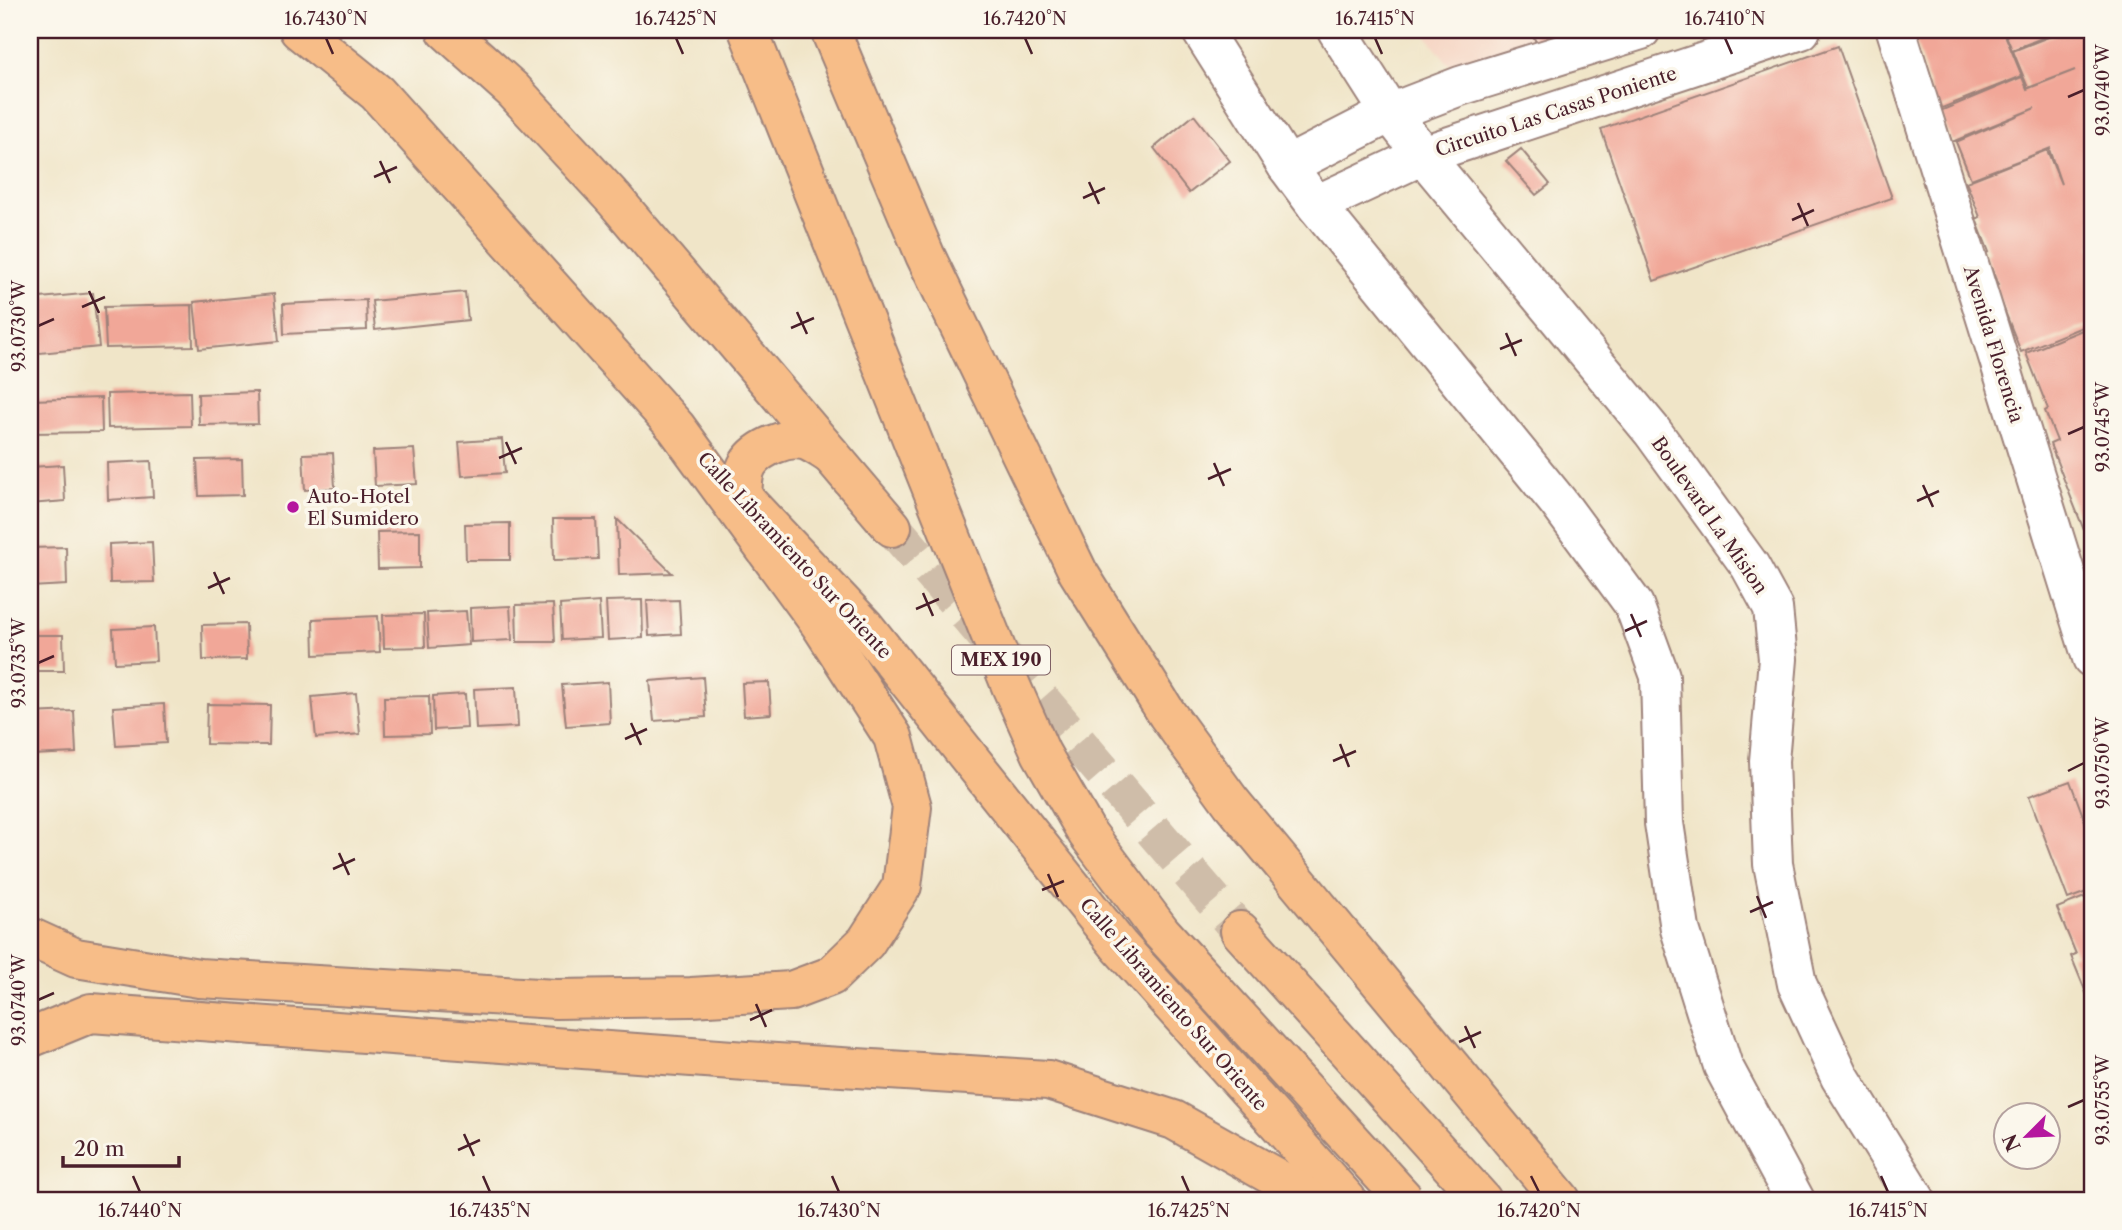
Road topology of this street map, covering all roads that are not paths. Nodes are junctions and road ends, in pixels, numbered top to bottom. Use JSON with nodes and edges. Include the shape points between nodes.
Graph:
{"nodes":[{"id":1,"x":299,"y":30,"type":"edge"},
{"id":2,"x":446,"y":30,"type":"edge"},
{"id":3,"x":748,"y":30,"type":"edge"},
{"id":4,"x":830,"y":30,"type":"edge"},
{"id":5,"x":1201,"y":30,"type":"edge"},
{"id":6,"x":1337,"y":30,"type":"edge"},
{"id":7,"x":1641,"y":30,"type":"edge"},
{"id":8,"x":1801,"y":30,"type":"edge"},
{"id":9,"x":1896,"y":30,"type":"edge"},
{"id":10,"x":1390,"y":113,"type":"junction"},
{"id":11,"x":1423,"y":155,"type":"junction"},
{"id":12,"x":1287,"y":166,"type":"junction"},
{"id":13,"x":1316,"y":205,"type":"junction"},
{"id":14,"x":676,"y":427,"type":"junction"},
{"id":15,"x":831,"y":455,"type":"junction"},
{"id":16,"x":742,"y":497,"type":"junction"},
{"id":17,"x":892,"y":527,"type":"tunnel mouth"},
{"id":18,"x":2092,"y":658,"type":"edge"},
{"id":19,"x":1240,"y":931,"type":"tunnel mouth"},
{"id":20,"x":30,"y":937,"type":"edge"},
{"id":21,"x":30,"y":1038,"type":"edge"},
{"id":22,"x":1309,"y":1200,"type":"edge"},
{"id":23,"x":1347,"y":1200,"type":"edge"},
{"id":24,"x":1405,"y":1200,"type":"edge"},
{"id":25,"x":1482,"y":1200,"type":"edge"},
{"id":26,"x":1561,"y":1200,"type":"edge"},
{"id":27,"x":1795,"y":1200,"type":"edge"},
{"id":28,"x":1916,"y":1200,"type":"edge"}],
"edges":[{"from":1,"to":14,"type":"main road","name":"Calle Libramiento Sur Oriente","via":[[377,93]]},
{"from":2,"to":15,"type":"main road","via":[[513,90],[614,199]]},
{"from":3,"to":24,"type":"main road","number":"MEX 190","bridge":true,"via":[[1041,753],[1087,833],[1161,932]]},
{"from":4,"to":26,"type":"main road","via":[[925,255],[1066,548],[1152,691],[1231,802]]},
{"from":5,"to":12,"type":"street"},
{"from":6,"to":10,"type":"street","name":"Boulevard La Mision"},
{"from":7,"to":10,"type":"street","via":[[1460,86]]},
{"from":8,"to":11,"type":"street","name":"Circuito Las Casas Poniente"},
{"from":9,"to":18,"type":"street","name":"Avenida Florencia"},
{"from":10,"to":11,"type":"street","name":"Boulevard La Mision"},
{"from":10,"to":12,"type":"street"},
{"from":11,"to":13,"type":"street","name":"Circuito Las Casas Poniente"},
{"from":11,"to":28,"type":"street","name":"Boulevard La Mision","via":[[1652,431],[1750,566],[1773,608],[1778,659],[1769,761],[1773,864],[1797,984],[1840,1077]]},
{"from":12,"to":13,"type":"street"},
{"from":13,"to":27,"type":"street","via":[[1558,502],[1634,605],[1660,676],[1664,823],[1680,929],[1723,1066]]},
{"from":14,"to":16,"type":"main road","name":"Calle Libramiento Sur Oriente"},
{"from":14,"to":20,"type":"main road","via":[[820,624],[894,737],[912,807],[902,887],[866,942],[831,976],[790,991],[556,999],[199,978],[76,958]]},
{"from":15,"to":16,"type":"main road","via":[[806,441],[767,447],[748,463]]},
{"from":15,"to":17,"type":"main road"},
{"from":16,"to":23,"type":"main road","name":"Calle Libramiento Sur Oriente","via":[[865,627],[1120,947]]},
{"from":19,"to":25,"type":"main road"},
{"from":21,"to":22,"type":"main road","via":[[91,1013],[1048,1080],[1174,1121]]}]}
